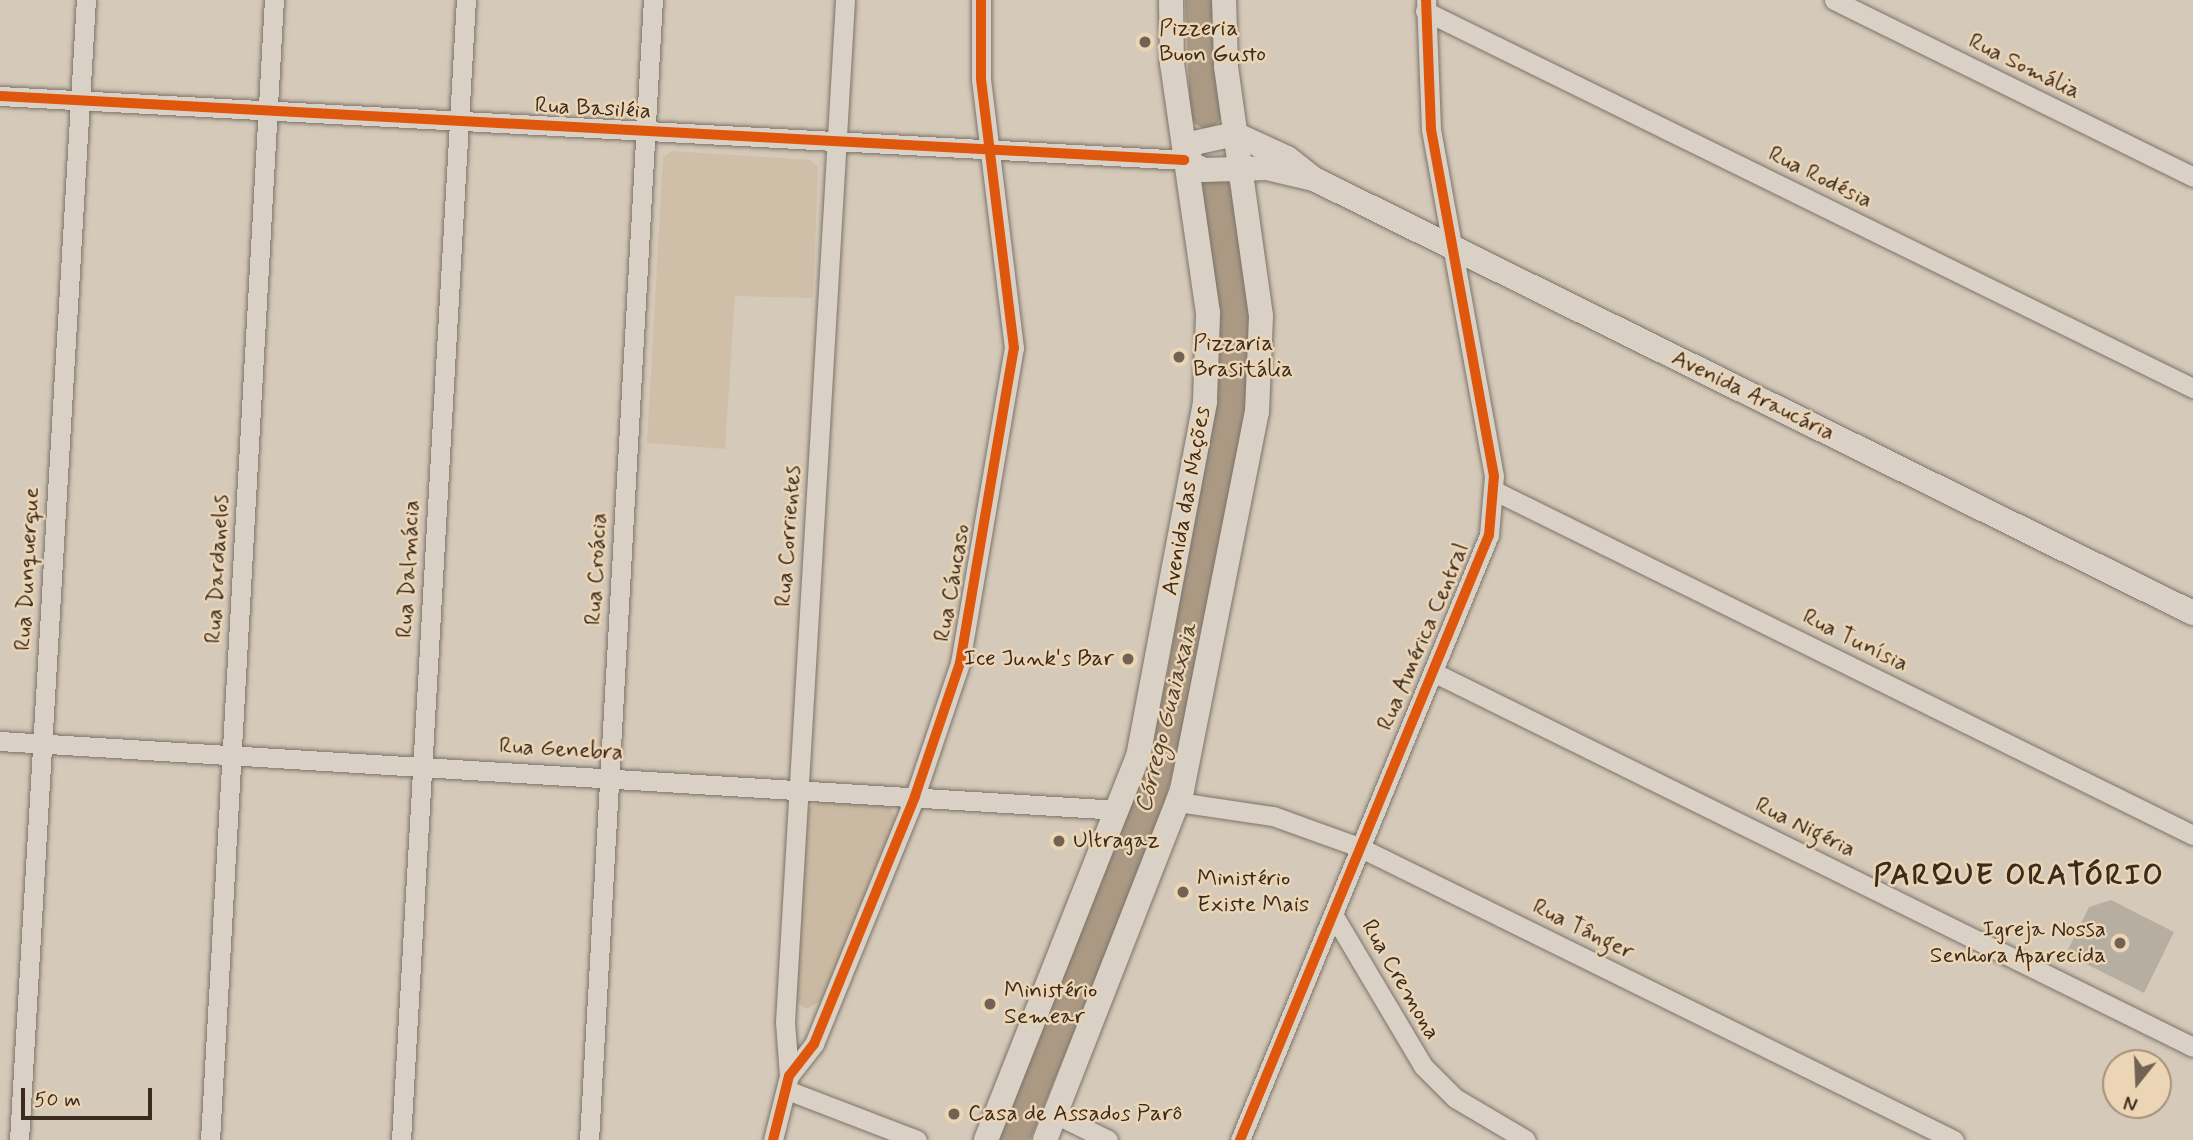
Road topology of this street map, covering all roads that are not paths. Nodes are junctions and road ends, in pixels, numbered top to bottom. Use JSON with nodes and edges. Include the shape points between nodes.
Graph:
{"nodes":[{"id":1,"x":86,"y":0,"type":"edge"},
{"id":2,"x":274,"y":0,"type":"edge"},
{"id":3,"x":466,"y":0,"type":"edge"},
{"id":4,"x":653,"y":0,"type":"edge"},
{"id":5,"x":845,"y":0,"type":"edge"},
{"id":6,"x":981,"y":0,"type":"edge"},
{"id":7,"x":1171,"y":0,"type":"edge"},
{"id":8,"x":1224,"y":0,"type":"edge"},
{"id":9,"x":1834,"y":0,"type":"edge"},
{"id":10,"x":1425,"y":6,"type":"edge"},
{"id":11,"x":0,"y":96,"type":"edge"},
{"id":12,"x":80,"y":100,"type":"junction"},
{"id":13,"x":268,"y":111,"type":"junction"},
{"id":14,"x":459,"y":122,"type":"junction"},
{"id":15,"x":647,"y":133,"type":"junction"},
{"id":16,"x":1219,"y":137,"type":"junction"},
{"id":17,"x":838,"y":144,"type":"junction"},
{"id":18,"x":989,"y":153,"type":"junction"},
{"id":19,"x":1213,"y":167,"type":"junction"},
{"id":20,"x":2193,"y":177,"type":"edge"},
{"id":21,"x":1314,"y":179,"type":"junction"},
{"id":22,"x":1451,"y":247,"type":"junction"},
{"id":23,"x":2193,"y":388,"type":"edge"},
{"id":24,"x":1495,"y":491,"type":"junction"},
{"id":25,"x":2193,"y":613,"type":"edge"},
{"id":26,"x":1433,"y":672,"type":"junction"},
{"id":27,"x":0,"y":741,"type":"edge"},
{"id":28,"x":42,"y":744,"type":"junction"},
{"id":29,"x":232,"y":755,"type":"junction"},
{"id":30,"x":422,"y":767,"type":"junction"},
{"id":31,"x":610,"y":778,"type":"junction"},
{"id":32,"x":797,"y":789,"type":"junction"},
{"id":33,"x":915,"y":796,"type":"junction"},
{"id":34,"x":1178,"y":802,"type":"junction"},
{"id":35,"x":1118,"y":810,"type":"junction"},
{"id":36,"x":2193,"y":835,"type":"edge"},
{"id":37,"x":1359,"y":848,"type":"junction"},
{"id":38,"x":1334,"y":916,"type":"junction"},
{"id":39,"x":826,"y":1010,"type":"junction"},
{"id":40,"x":785,"y":1022,"type":"junction"},
{"id":41,"x":2193,"y":1047,"type":"edge"},
{"id":42,"x":788,"y":1083,"type":"junction"},
{"id":43,"x":1055,"y":1114,"type":"junction"},
{"id":44,"x":19,"y":1140,"type":"edge"},
{"id":45,"x":210,"y":1140,"type":"edge"},
{"id":46,"x":401,"y":1140,"type":"edge"},
{"id":47,"x":589,"y":1140,"type":"edge"},
{"id":48,"x":772,"y":1140,"type":"edge"},
{"id":49,"x":917,"y":1140,"type":"edge"},
{"id":50,"x":986,"y":1140,"type":"edge"},
{"id":51,"x":1045,"y":1140,"type":"edge"},
{"id":52,"x":1108,"y":1140,"type":"edge"},
{"id":53,"x":1240,"y":1140,"type":"edge"},
{"id":54,"x":1526,"y":1140,"type":"edge"},
{"id":55,"x":1954,"y":1140,"type":"edge"}],
"edges":[{"from":1,"to":12,"type":"street","name":"Rua Dunquerque"},
{"from":2,"to":13,"type":"street","name":"Rua Dardanelos"},
{"from":3,"to":14,"type":"street","name":"Rua Dalmácia"},
{"from":4,"to":15,"type":"street","name":"Rua Croácia"},
{"from":5,"to":17,"type":"street","name":"Rua Corrientes"},
{"from":6,"to":18,"type":"street","name":"Rua Cáucaso"},
{"from":7,"to":19,"type":"main road","name":"Avenida das Nações"},
{"from":8,"to":16,"type":"main road","name":"Avenida das Nações"},
{"from":9,"to":20,"type":"street","name":"Rua Somália"},
{"from":10,"to":22,"type":"street","name":"Rua América Central","via":[[1431,129]]},
{"from":10,"to":23,"type":"street","name":"Rua Rodésia"},
{"from":11,"to":12,"type":"street","name":"Rua Basiléia"},
{"from":12,"to":13,"type":"street","name":"Rua Basiléia"},
{"from":12,"to":28,"type":"street","name":"Rua Dunquerque"},
{"from":13,"to":14,"type":"street","name":"Rua Basiléia"},
{"from":13,"to":29,"type":"street","name":"Rua Dardanelos"},
{"from":14,"to":15,"type":"street","name":"Rua Basiléia"},
{"from":14,"to":30,"type":"street","name":"Rua Dalmácia"},
{"from":15,"to":17,"type":"street","name":"Rua Basiléia"},
{"from":15,"to":31,"type":"street","name":"Rua Croácia"},
{"from":16,"to":19,"type":"main road"},
{"from":16,"to":19,"type":"main road","name":"Avenida das Nações"},
{"from":16,"to":21,"type":"main road","name":"Avenida Araucária","via":[[1287,158]]},
{"from":17,"to":18,"type":"street","name":"Rua Basiléia"},
{"from":17,"to":32,"type":"street","name":"Rua Corrientes"},
{"from":18,"to":19,"type":"street","name":"Rua Basiléia"},
{"from":18,"to":33,"type":"street","name":"Rua Cáucaso","via":[[1014,318],[1007,402],[960,663]]},
{"from":19,"to":21,"type":"main road","name":"Avenida Araucária"},
{"from":19,"to":34,"type":"main road","name":"Avenida das Nações","via":[[1261,316],[1259,390],[1205,697]]},
{"from":19,"to":35,"type":"main road","name":"Avenida das Nações","via":[[1206,289],[1209,372],[1152,700]]},
{"from":21,"to":22,"type":"main road","name":"Avenida Araucária"},
{"from":22,"to":24,"type":"street","name":"Rua América Central"},
{"from":22,"to":25,"type":"main road","name":"Avenida Araucária"},
{"from":24,"to":26,"type":"street","name":"Rua América Central","via":[[1480,566]]},
{"from":24,"to":36,"type":"street","name":"Rua Tunísia"},
{"from":26,"to":37,"type":"street","name":"Rua América Central"},
{"from":26,"to":41,"type":"street","name":"Rua Nigéria"},
{"from":27,"to":28,"type":"street","name":"Rua Genebra"},
{"from":28,"to":29,"type":"street","name":"Rua Genebra"},
{"from":28,"to":44,"type":"street","name":"Rua Dunquerque"},
{"from":29,"to":30,"type":"street","name":"Rua Genebra"},
{"from":29,"to":45,"type":"street","name":"Rua Dardanelos"},
{"from":30,"to":31,"type":"street","name":"Rua Genebra"},
{"from":30,"to":46,"type":"street","name":"Rua Dalmácia"},
{"from":31,"to":32,"type":"street","name":"Rua Genebra"},
{"from":31,"to":47,"type":"street","name":"Rua Croácia"},
{"from":32,"to":33,"type":"street","name":"Rua Genebra"},
{"from":32,"to":40,"type":"street","name":"Rua Corrientes"},
{"from":33,"to":35,"type":"street","name":"Rua Genebra"},
{"from":33,"to":39,"type":"street","name":"Rua Cáucaso"},
{"from":34,"to":37,"type":"street","name":"Rua Tânger","via":[[1273,816]]},
{"from":34,"to":43,"type":"main road","name":"Avenida das Nações"},
{"from":35,"to":50,"type":"main road","name":"Avenida das Nações"},
{"from":37,"to":38,"type":"street","name":"Rua América Central"},
{"from":37,"to":55,"type":"street","name":"Rua Tânger"},
{"from":38,"to":53,"type":"street","name":"Rua América Central"},
{"from":38,"to":54,"type":"street","name":"Rua Cremona","via":[[1423,1066],[1455,1098]]},
{"from":39,"to":40,"type":"street","via":[[808,1021]]},
{"from":39,"to":42,"type":"street","name":"Rua Cáucaso","via":[[806,1057]]},
{"from":40,"to":42,"type":"street","name":"Rua Corrientes"},
{"from":42,"to":48,"type":"street","name":"Rua Cáucaso"},
{"from":42,"to":49,"type":"street"},
{"from":43,"to":51,"type":"main road","name":"Avenida das Nações"},
{"from":43,"to":52,"type":"street"}]}
